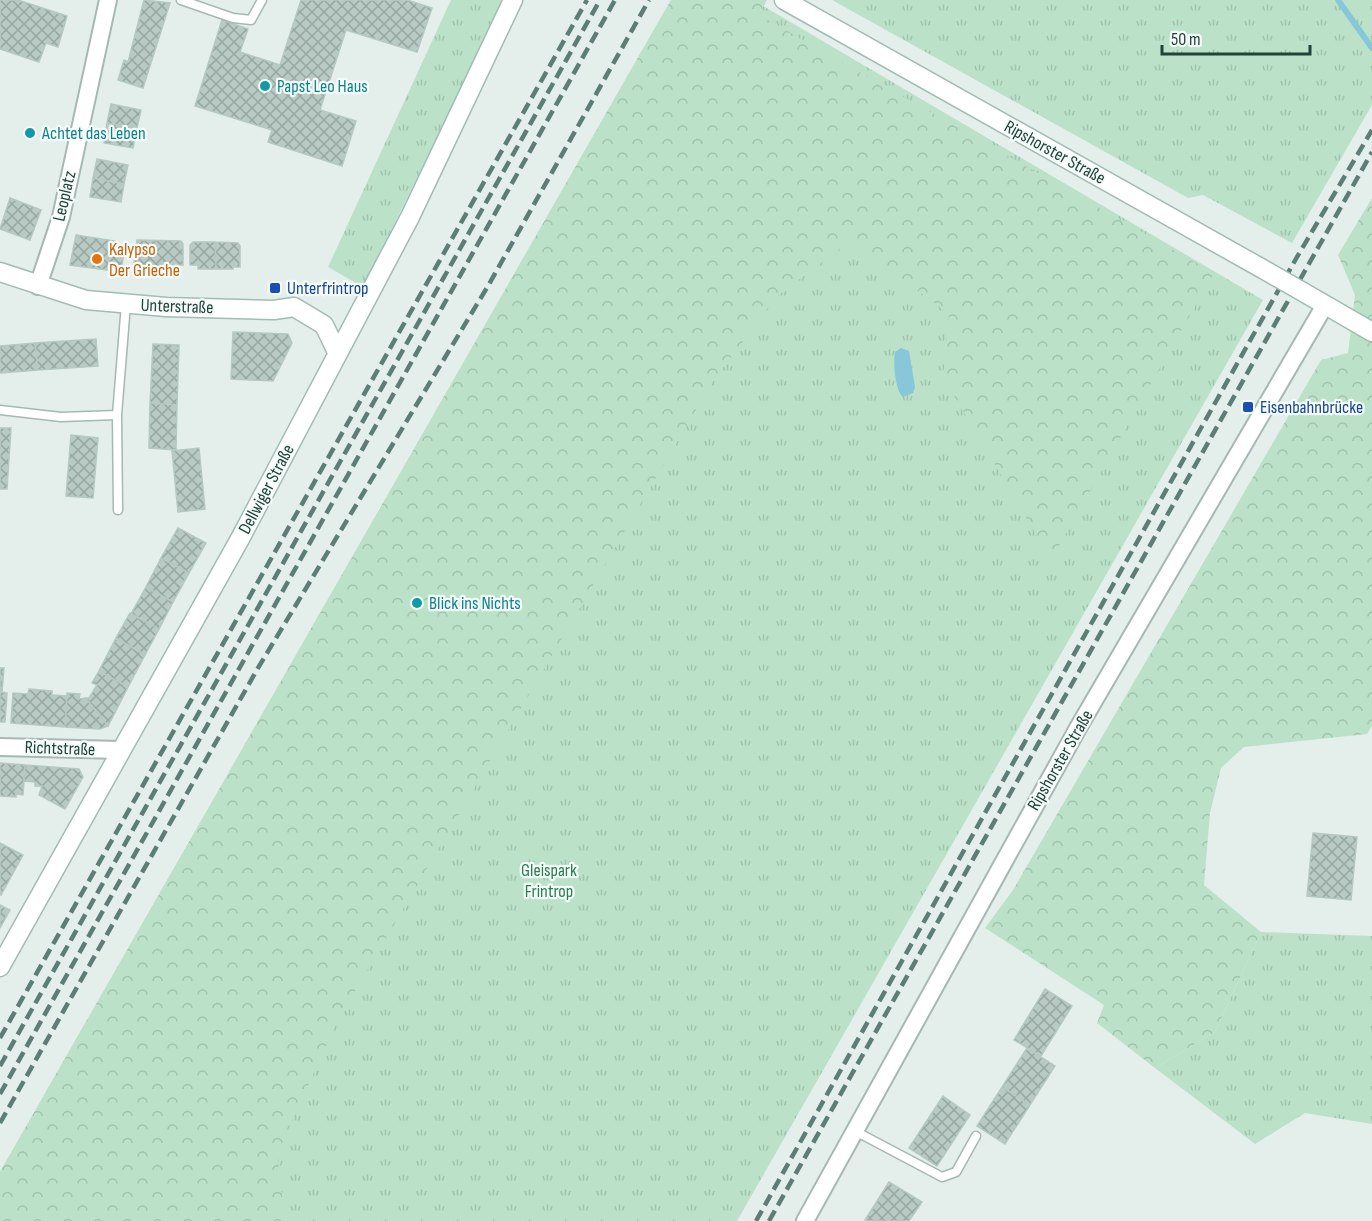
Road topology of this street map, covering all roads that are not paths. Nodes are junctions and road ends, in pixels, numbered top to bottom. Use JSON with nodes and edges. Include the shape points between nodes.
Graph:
{"nodes":[{"id":1,"x":108,"y":0,"type":"edge"},
{"id":2,"x":181,"y":0,"type":"edge"},
{"id":3,"x":262,"y":0,"type":"edge"},
{"id":4,"x":513,"y":0,"type":"edge"},
{"id":5,"x":784,"y":0,"type":"edge"},
{"id":6,"x":0,"y":272,"type":"edge"},
{"id":7,"x":38,"y":286,"type":"junction"},
{"id":8,"x":126,"y":304,"type":"junction"},
{"id":9,"x":1325,"y":305,"type":"junction"},
{"id":10,"x":1372,"y":332,"type":"edge"},
{"id":11,"x":337,"y":351,"type":"junction"},
{"id":12,"x":0,"y":410,"type":"edge"},
{"id":13,"x":117,"y":416,"type":"junction"},
{"id":14,"x":118,"y":510,"type":"dead end"},
{"id":15,"x":0,"y":747,"type":"edge"},
{"id":16,"x":120,"y":750,"type":"junction"},
{"id":17,"x":0,"y":968,"type":"edge"},
{"id":18,"x":854,"y":1130,"type":"junction"},
{"id":19,"x":976,"y":1136,"type":"dead end"},
{"id":20,"x":805,"y":1221,"type":"edge"}],
"edges":[{"from":1,"to":7,"type":"street","name":"Leoplatz","via":[[61,217]]},
{"from":2,"to":3,"type":"lane","via":[[250,20]]},
{"from":4,"to":11,"type":"main road","name":"Dellwiger Straße","via":[[410,217]]},
{"from":5,"to":9,"type":"main road","name":"Ripshorster Straße","bridge":true},
{"from":6,"to":7,"type":"main road","name":"Unterstraße"},
{"from":7,"to":8,"type":"main road","name":"Unterstraße","via":[[86,300]]},
{"from":8,"to":11,"type":"main road","name":"Unterstraße","via":[[294,308],[324,325]]},
{"from":8,"to":13,"type":"lane"},
{"from":9,"to":10,"type":"main road","name":"Ripshorster Straße"},
{"from":9,"to":18,"type":"street","name":"Ripshorster Straße","via":[[1078,728]]},
{"from":11,"to":16,"type":"main road","name":"Dellwiger Straße","via":[[241,537]]},
{"from":12,"to":13,"type":"lane","via":[[61,417]]},
{"from":13,"to":14,"type":"lane"},
{"from":15,"to":16,"type":"street","name":"Richtstraße"},
{"from":16,"to":17,"type":"main road","name":"Dellwiger Straße"},
{"from":18,"to":19,"type":"lane","via":[[942,1177],[956,1172]]},
{"from":18,"to":20,"type":"street","name":"Ripshorster Straße"}]}
